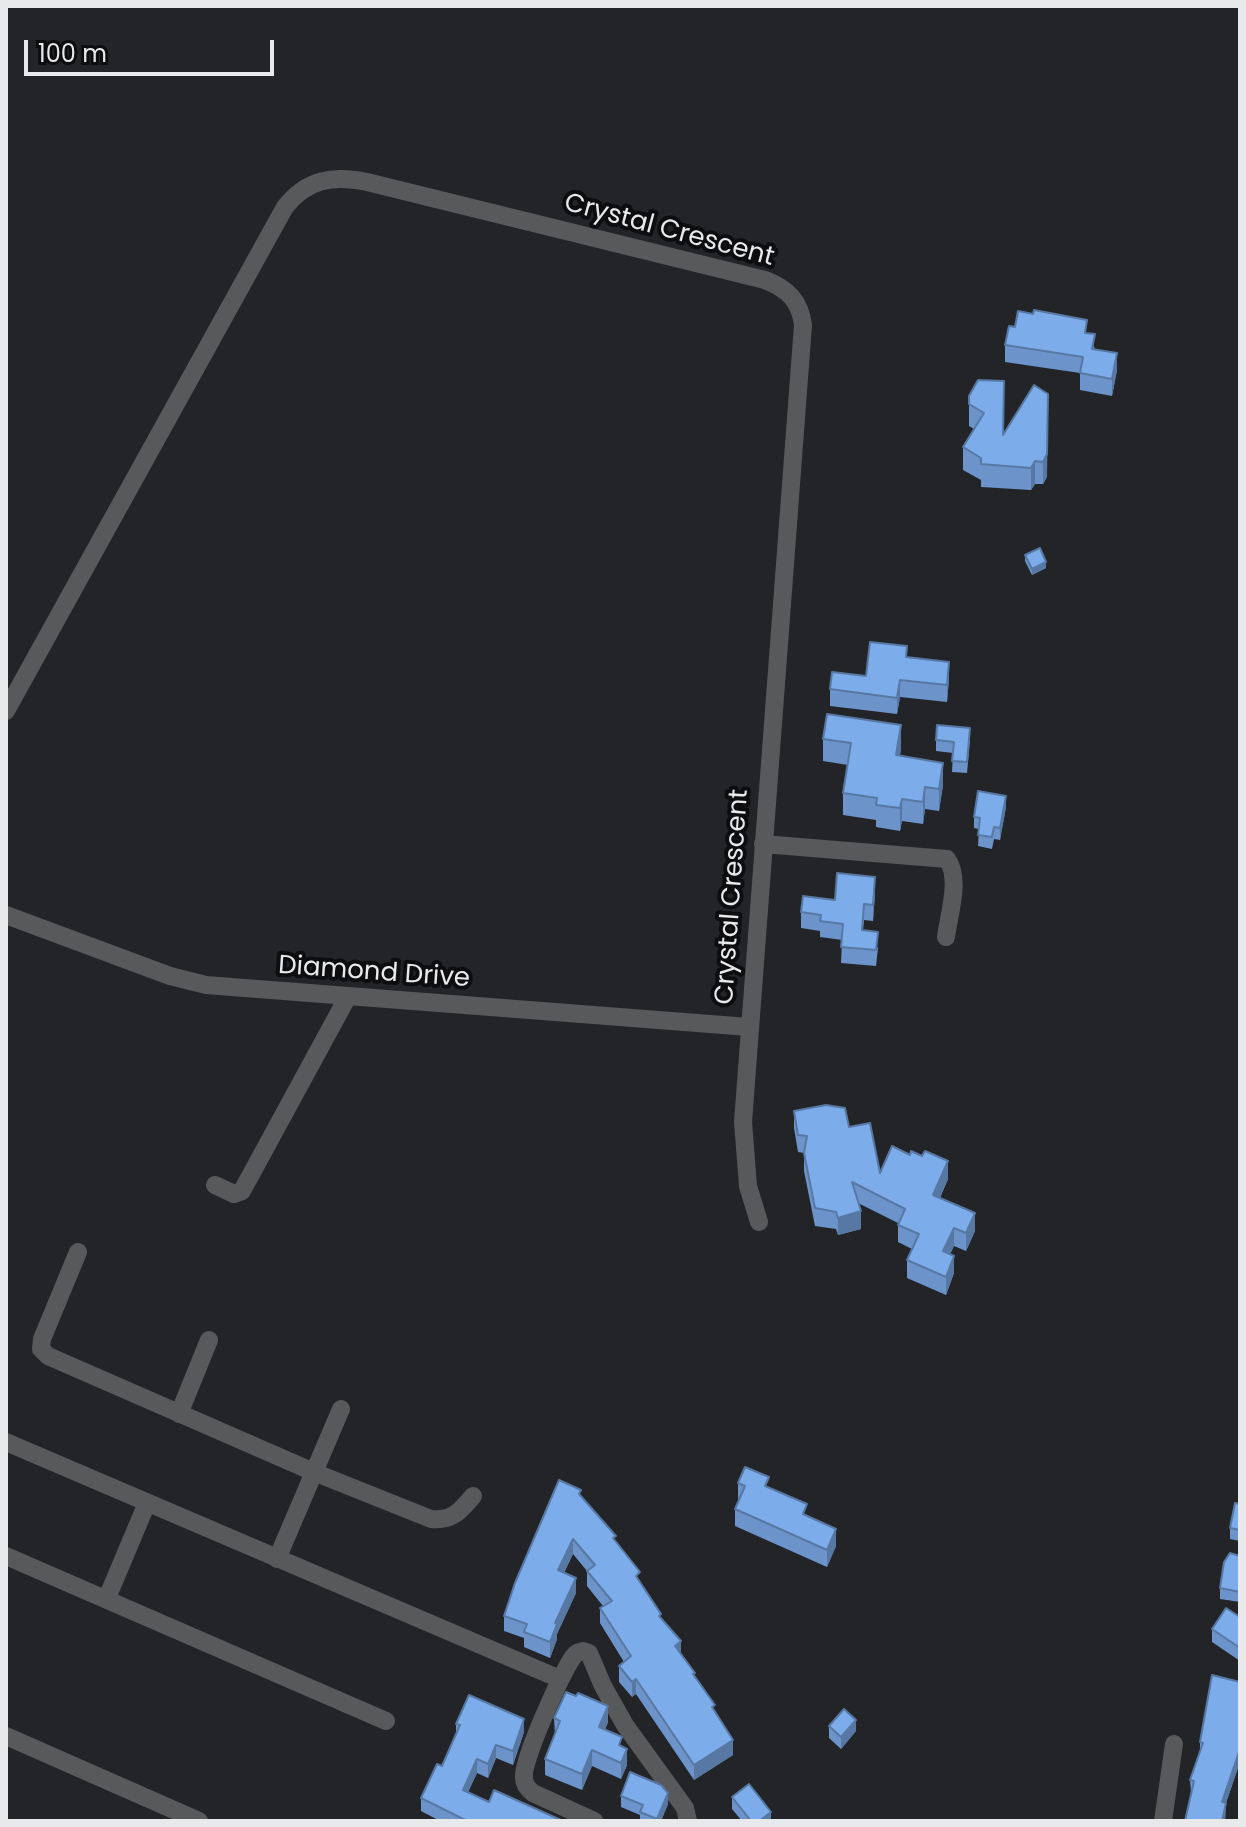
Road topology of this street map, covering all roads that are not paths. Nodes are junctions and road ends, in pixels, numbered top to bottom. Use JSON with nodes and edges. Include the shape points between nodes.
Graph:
{"nodes":[{"id":1,"x":6,"y":711,"type":"edge"},
{"id":2,"x":763,"y":844,"type":"junction"},
{"id":3,"x":6,"y":915,"type":"edge"},
{"id":4,"x":946,"y":937,"type":"dead end"},
{"id":5,"x":347,"y":998,"type":"junction"},
{"id":6,"x":749,"y":1027,"type":"junction"},
{"id":7,"x":215,"y":1185,"type":"dead end"},
{"id":8,"x":759,"y":1222,"type":"dead end"},
{"id":9,"x":78,"y":1252,"type":"dead end"},
{"id":10,"x":209,"y":1340,"type":"dead end"},
{"id":11,"x":341,"y":1409,"type":"dead end"},
{"id":12,"x":179,"y":1414,"type":"junction"},
{"id":13,"x":6,"y":1442,"type":"edge"},
{"id":14,"x":316,"y":1473,"type":"junction"},
{"id":15,"x":473,"y":1496,"type":"dead end"},
{"id":16,"x":147,"y":1503,"type":"junction"},
{"id":17,"x":6,"y":1556,"type":"edge"},
{"id":18,"x":277,"y":1559,"type":"junction"},
{"id":19,"x":107,"y":1598,"type":"junction"},
{"id":20,"x":560,"y":1679,"type":"junction"},
{"id":21,"x":386,"y":1721,"type":"dead end"},
{"id":22,"x":6,"y":1736,"type":"edge"},
{"id":23,"x":1174,"y":1744,"type":"dead end"},
{"id":24,"x":199,"y":1821,"type":"edge"},
{"id":25,"x":594,"y":1821,"type":"edge"},
{"id":26,"x":688,"y":1821,"type":"edge"},
{"id":27,"x":1163,"y":1821,"type":"edge"}],
"edges":[{"from":1,"to":2,"type":"street","name":"Crystal Crescent","via":[[285,207],[315,182],[354,179],[765,280],[797,302],[803,325]]},
{"from":2,"to":4,"type":"street","via":[[947,859],[953,879]]},
{"from":2,"to":6,"type":"street","name":"Crystal Crescent"},
{"from":3,"to":5,"type":"street","name":"Diamond Drive","via":[[195,983]]},
{"from":5,"to":6,"type":"street","name":"Diamond Drive"},
{"from":5,"to":7,"type":"street","via":[[242,1191],[234,1194]]},
{"from":6,"to":8,"type":"street","name":"Crystal Crescent","via":[[743,1122],[748,1186]]},
{"from":9,"to":12,"type":"street","via":[[42,1339],[43,1353]]},
{"from":10,"to":12,"type":"street"},
{"from":11,"to":14,"type":"street"},
{"from":12,"to":14,"type":"street"},
{"from":13,"to":16,"type":"street"},
{"from":14,"to":15,"type":"street","via":[[431,1519],[455,1516]]},
{"from":14,"to":18,"type":"street"},
{"from":16,"to":18,"type":"street"},
{"from":16,"to":19,"type":"street"},
{"from":17,"to":19,"type":"street"},
{"from":18,"to":20,"type":"street"},
{"from":19,"to":21,"type":"street"},
{"from":20,"to":25,"type":"street","via":[[523,1777],[533,1793]]},
{"from":20,"to":26,"type":"street","via":[[576,1654],[589,1653],[620,1718],[685,1808]]},
{"from":22,"to":24,"type":"street"},
{"from":23,"to":27,"type":"street"}]}
